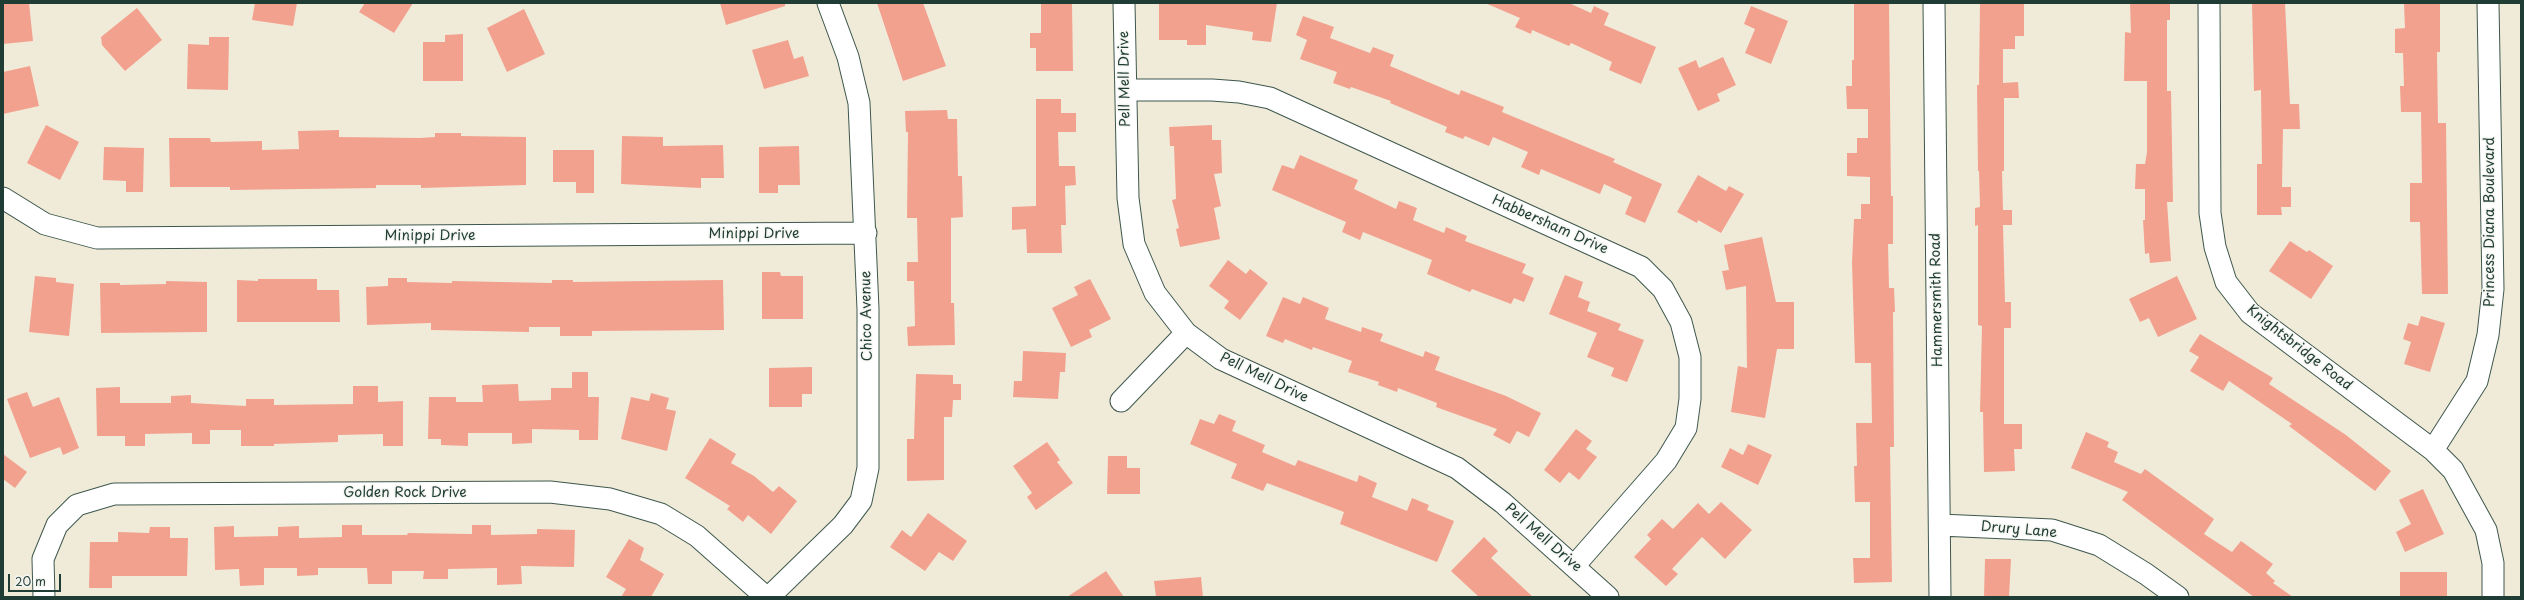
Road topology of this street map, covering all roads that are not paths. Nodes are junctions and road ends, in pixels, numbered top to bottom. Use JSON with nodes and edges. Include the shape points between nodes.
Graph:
{"nodes":[{"id":1,"x":828,"y":3,"type":"edge"},
{"id":2,"x":1124,"y":3,"type":"edge"},
{"id":3,"x":1934,"y":3,"type":"edge"},
{"id":4,"x":2209,"y":3,"type":"edge"},
{"id":5,"x":2488,"y":3,"type":"edge"},
{"id":6,"x":1126,"y":90,"type":"junction"},
{"id":7,"x":3,"y":198,"type":"edge"},
{"id":8,"x":866,"y":233,"type":"junction"},
{"id":9,"x":1186,"y":333,"type":"junction"},
{"id":10,"x":1121,"y":401,"type":"dead end"},
{"id":11,"x":2433,"y":450,"type":"junction"},
{"id":12,"x":1940,"y":525,"type":"junction"},
{"id":13,"x":1575,"y":565,"type":"junction"},
{"id":14,"x":44,"y":597,"type":"edge"},
{"id":15,"x":768,"y":597,"type":"edge"},
{"id":16,"x":1608,"y":597,"type":"edge"},
{"id":17,"x":1940,"y":597,"type":"edge"},
{"id":18,"x":2178,"y":597,"type":"edge"},
{"id":19,"x":2493,"y":597,"type":"edge"}],
"edges":[{"from":1,"to":8,"type":"street","name":"Chico Avenue","via":[[848,56],[859,103]]},
{"from":2,"to":6,"type":"street","name":"Pell Mell Drive"},
{"from":3,"to":12,"type":"street","name":"Hammersmith Road"},
{"from":4,"to":11,"type":"street","name":"Knightsbridge Road","via":[[2210,214],[2215,247],[2226,282],[2250,313]]},
{"from":5,"to":11,"type":"street","name":"Princess Diana Boulevard","via":[[2493,289],[2488,335],[2477,381]]},
{"from":6,"to":9,"type":"street","name":"Pell Mell Drive","via":[[1128,198],[1134,244],[1155,293]]},
{"from":6,"to":13,"type":"street","name":"Habbersham Drive","via":[[1212,90],[1270,98],[1641,267],[1664,289],[1681,322],[1690,357],[1690,399],[1686,428],[1666,461]]},
{"from":7,"to":8,"type":"street","name":"Minippi Drive","via":[[46,224],[96,238]]},
{"from":8,"to":15,"type":"street","name":"Chico Avenue","via":[[868,468],[861,501],[843,525]]},
{"from":9,"to":10,"type":"street"},
{"from":9,"to":13,"type":"street","name":"Pell Mell Drive","via":[[1221,359],[1457,468],[1504,503]]},
{"from":11,"to":19,"type":"street","name":"Knightsbridge Road","via":[[2453,470],[2486,530],[2493,563]]},
{"from":12,"to":17,"type":"street","name":"Hammersmith Road"},
{"from":12,"to":18,"type":"street","name":"Drury Lane","via":[[2052,530],[2099,545]]},
{"from":13,"to":16,"type":"street","name":"Pell Mell Drive"},
{"from":14,"to":15,"type":"street","name":"Golden Rock Drive","via":[[43,558],[57,525],[77,505],[114,494],[550,492],[610,499],[661,514],[697,536]]}]}
